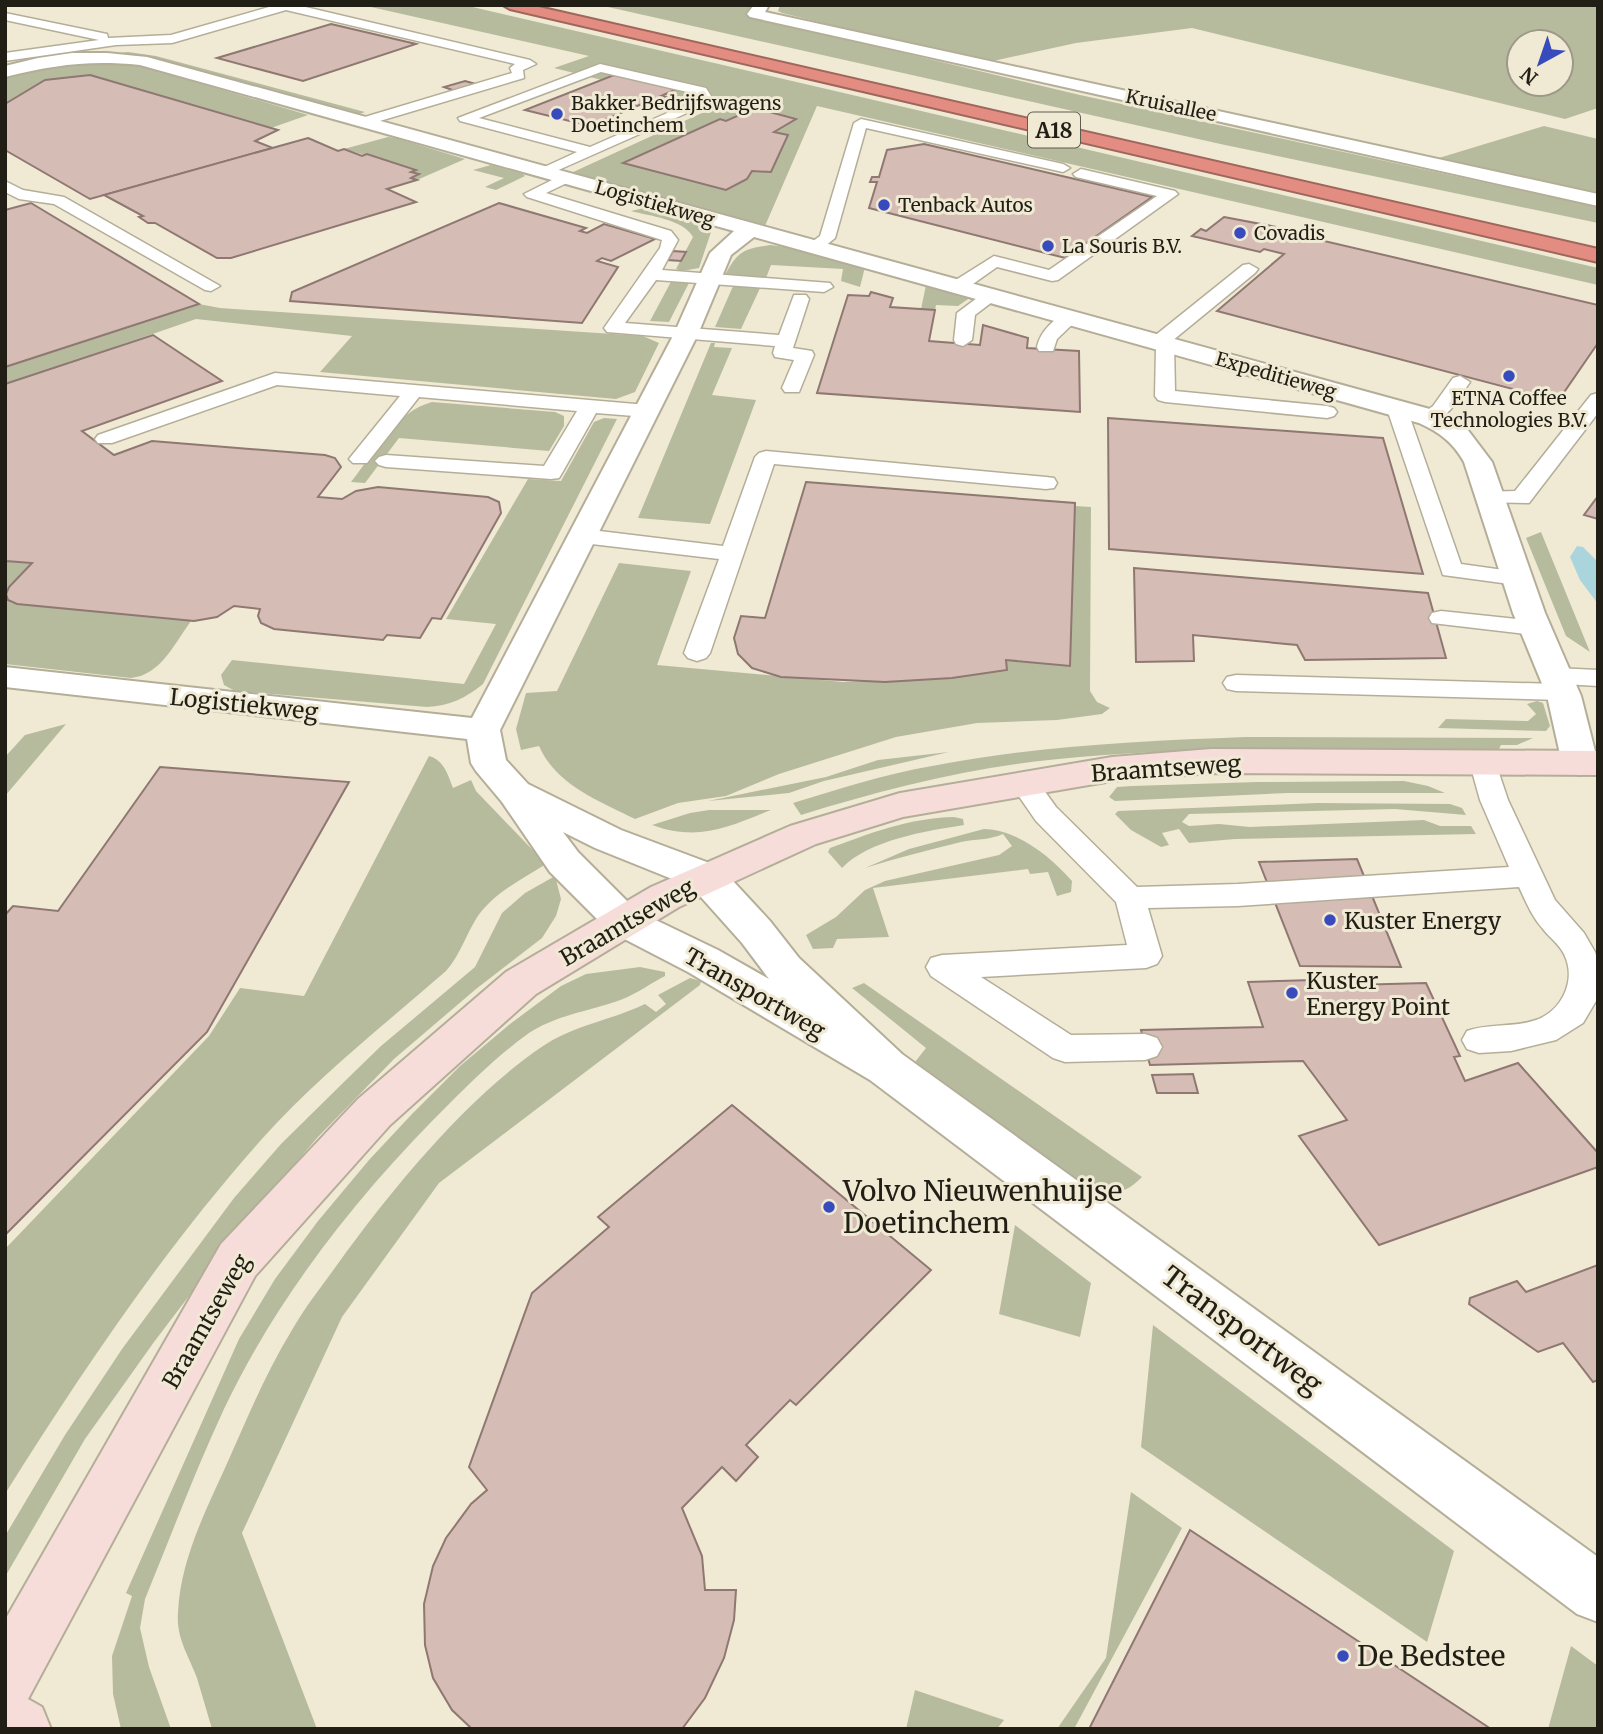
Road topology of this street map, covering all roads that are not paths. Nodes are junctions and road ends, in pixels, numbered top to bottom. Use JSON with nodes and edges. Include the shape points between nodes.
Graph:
{"nodes":[{"id":1,"x":238,"y":5,"type":"edge"},
{"id":2,"x":510,"y":5,"type":"edge"},
{"id":3,"x":571,"y":5,"type":"edge"},
{"id":4,"x":762,"y":5,"type":"edge"},
{"id":5,"x":266,"y":12,"type":"junction"},
{"id":6,"x":5,"y":16,"type":"edge"},
{"id":7,"x":116,"y":41,"type":"junction"},
{"id":8,"x":5,"y":57,"type":"edge"},
{"id":9,"x":5,"y":72,"type":"edge"},
{"id":10,"x":1084,"y":120,"type":"dead end"},
{"id":11,"x":363,"y":122,"type":"junction"},
{"id":12,"x":1219,"y":150,"type":"dead end"},
{"id":13,"x":592,"y":152,"type":"junction"},
{"id":14,"x":1063,"y":168,"type":"dead end"},
{"id":15,"x":545,"y":172,"type":"junction"},
{"id":16,"x":1081,"y":174,"type":"dead end"},
{"id":17,"x":566,"y":178,"type":"junction"},
{"id":18,"x":5,"y":186,"type":"edge"},
{"id":19,"x":1422,"y":195,"type":"dead end"},
{"id":20,"x":644,"y":200,"type":"junction"},
{"id":21,"x":1598,"y":200,"type":"edge"},
{"id":22,"x":611,"y":216,"type":"junction"},
{"id":23,"x":751,"y":230,"type":"junction"},
{"id":24,"x":813,"y":247,"type":"junction"},
{"id":25,"x":1598,"y":256,"type":"edge"},
{"id":26,"x":1248,"y":268,"type":"dead end"},
{"id":27,"x":651,"y":274,"type":"junction"},
{"id":28,"x":710,"y":277,"type":"junction"},
{"id":29,"x":211,"y":285,"type":"dead end"},
{"id":30,"x":957,"y":286,"type":"junction"},
{"id":31,"x":824,"y":287,"type":"dead end"},
{"id":32,"x":991,"y":296,"type":"junction"},
{"id":33,"x":800,"y":299,"type":"dead end"},
{"id":34,"x":1070,"y":318,"type":"junction"},
{"id":35,"x":687,"y":334,"type":"junction"},
{"id":36,"x":963,"y":340,"type":"dead end"},
{"id":37,"x":786,"y":341,"type":"junction"},
{"id":38,"x":1162,"y":343,"type":"junction"},
{"id":39,"x":1046,"y":347,"type":"dead end"},
{"id":40,"x":1460,"y":382,"type":"dead end"},
{"id":41,"x":792,"y":388,"type":"dead end"},
{"id":42,"x":414,"y":391,"type":"junction"},
{"id":43,"x":1598,"y":399,"type":"edge"},
{"id":44,"x":590,"y":406,"type":"junction"},
{"id":45,"x":1397,"y":409,"type":"junction"},
{"id":46,"x":648,"y":411,"type":"junction"},
{"id":47,"x":1326,"y":412,"type":"dead end"},
{"id":48,"x":1429,"y":417,"type":"junction"},
{"id":49,"x":105,"y":439,"type":"dead end"},
{"id":50,"x":360,"y":458,"type":"dead end"},
{"id":51,"x":386,"y":461,"type":"dead end"},
{"id":52,"x":1046,"y":483,"type":"dead end"},
{"id":53,"x":1490,"y":497,"type":"junction"},
{"id":54,"x":583,"y":536,"type":"junction"},
{"id":55,"x":732,"y":554,"type":"junction"},
{"id":56,"x":1517,"y":578,"type":"junction"},
{"id":57,"x":1441,"y":618,"type":"dead end"},
{"id":58,"x":1535,"y":628,"type":"junction"},
{"id":59,"x":697,"y":653,"type":"dead end"},
{"id":60,"x":5,"y":677,"type":"edge"},
{"id":61,"x":1598,"y":678,"type":"edge"},
{"id":62,"x":1236,"y":683,"type":"dead end"},
{"id":63,"x":1559,"y":684,"type":"junction"},
{"id":64,"x":483,"y":730,"type":"junction"},
{"id":65,"x":1589,"y":763,"type":"edge"},
{"id":66,"x":1484,"y":764,"type":"junction"},
{"id":67,"x":1023,"y":782,"type":"junction"},
{"id":68,"x":515,"y":793,"type":"junction"},
{"id":69,"x":1528,"y":876,"type":"junction"},
{"id":70,"x":706,"y":877,"type":"junction"},
{"id":71,"x":1130,"y":898,"type":"junction"},
{"id":72,"x":623,"y":921,"type":"junction"},
{"id":73,"x":1479,"y":1040,"type":"dead end"},
{"id":74,"x":1144,"y":1047,"type":"dead end"},
{"id":75,"x":886,"y":1066,"type":"junction"},
{"id":76,"x":1598,"y":1593,"type":"edge"},
{"id":77,"x":5,"y":1680,"type":"edge"},
{"id":78,"x":5,"y":1721,"type":"edge"},
{"id":79,"x":20,"y":1729,"type":"edge"}],
"edges":[{"from":1,"to":5,"type":"lane"},
{"from":2,"to":25,"type":"highway","number":"A18"},
{"from":3,"to":10,"type":"highway","number":"A18"},
{"from":4,"to":21,"type":"street","name":"Kruisallee","via":[[755,14]]},
{"from":5,"to":7,"type":"lane","via":[[172,38]]},
{"from":5,"to":11,"type":"lane","via":[[286,6],[530,64],[499,68],[426,90],[400,102],[404,109]]},
{"from":6,"to":7,"type":"lane"},
{"from":7,"to":8,"type":"lane"},
{"from":9,"to":11,"type":"street","name":"Logistiekweg","via":[[89,58],[141,60]]},
{"from":11,"to":15,"type":"street","name":"Logistiekweg"},
{"from":12,"to":19,"type":"highway"},
{"from":13,"to":13,"type":"lane","via":[[707,101],[701,91],[600,68],[465,118]]},
{"from":13,"to":15,"type":"lane"},
{"from":14,"to":24,"type":"lane","via":[[861,123],[827,238]]},
{"from":15,"to":17,"type":"street","name":"Logistiekweg"},
{"from":16,"to":30,"type":"lane","via":[[1170,194],[1052,276],[994,261]]},
{"from":17,"to":20,"type":"street","name":"Logistiekweg"},
{"from":17,"to":22,"type":"lane","via":[[532,194]]},
{"from":18,"to":29,"type":"lane","via":[[19,194],[58,200]]},
{"from":20,"to":22,"type":"lane"},
{"from":20,"to":23,"type":"street","name":"Logistiekweg"},
{"from":22,"to":27,"type":"lane","via":[[670,240]]},
{"from":23,"to":24,"type":"street","name":"Expeditieweg"},
{"from":23,"to":28,"type":"street","name":"Logistiekweg","via":[[722,253]]},
{"from":24,"to":30,"type":"street","name":"Expeditieweg"},
{"from":26,"to":38,"type":"lane"},
{"from":27,"to":28,"type":"lane"},
{"from":27,"to":35,"type":"lane","via":[[613,328]]},
{"from":28,"to":31,"type":"lane"},
{"from":28,"to":35,"type":"street","name":"Logistiekweg"},
{"from":30,"to":32,"type":"street","name":"Expeditieweg"},
{"from":32,"to":34,"type":"street","name":"Expeditieweg"},
{"from":32,"to":36,"type":"lane","via":[[967,313]]},
{"from":33,"to":37,"type":"lane"},
{"from":34,"to":38,"type":"street","name":"Expeditieweg"},
{"from":34,"to":39,"type":"lane","via":[[1048,337]]},
{"from":35,"to":37,"type":"lane"},
{"from":35,"to":46,"type":"street","name":"Logistiekweg"},
{"from":37,"to":41,"type":"lane","via":[[782,353],[805,355]]},
{"from":38,"to":45,"type":"street","name":"Expeditieweg"},
{"from":38,"to":47,"type":"lane","via":[[1165,396]]},
{"from":40,"to":48,"type":"lane","via":[[1440,410]]},
{"from":42,"to":44,"type":"lane"},
{"from":42,"to":49,"type":"lane","via":[[275,379]]},
{"from":42,"to":50,"type":"lane"},
{"from":43,"to":53,"type":"lane","via":[[1521,498]]},
{"from":44,"to":46,"type":"lane"},
{"from":44,"to":51,"type":"lane","via":[[551,472]]},
{"from":45,"to":48,"type":"street","name":"Expeditieweg"},
{"from":45,"to":56,"type":"lane","via":[[1451,570]]},
{"from":46,"to":54,"type":"street","name":"Logistiekweg"},
{"from":48,"to":53,"type":"street","name":"Expeditieweg","via":[[1465,439]]},
{"from":52,"to":55,"type":"lane","via":[[766,457]]},
{"from":53,"to":56,"type":"street","name":"Expeditieweg"},
{"from":54,"to":55,"type":"lane"},
{"from":54,"to":64,"type":"street","name":"Logistiekweg"},
{"from":55,"to":59,"type":"lane"},
{"from":56,"to":58,"type":"street","name":"Expeditieweg"},
{"from":57,"to":58,"type":"lane"},
{"from":58,"to":63,"type":"street","name":"Expeditieweg"},
{"from":60,"to":64,"type":"street","name":"Logistiekweg"},
{"from":61,"to":63,"type":"lane"},
{"from":62,"to":63,"type":"lane"},
{"from":63,"to":65,"type":"street","name":"Expeditieweg"},
{"from":64,"to":68,"type":"street","via":[[489,763]]},
{"from":65,"to":66,"type":"street","name":"Braamtseweg"},
{"from":66,"to":67,"type":"street","name":"Braamtseweg","via":[[1211,761]]},
{"from":66,"to":69,"type":"lane","via":[[1494,800]]},
{"from":67,"to":70,"type":"street","name":"Braamtseweg","via":[[900,804],[803,835]]},
{"from":67,"to":71,"type":"lane","via":[[1046,814]]},
{"from":68,"to":70,"type":"street","via":[[608,839]]},
{"from":68,"to":72,"type":"street","via":[[564,862]]},
{"from":69,"to":71,"type":"lane"},
{"from":69,"to":73,"type":"lane","via":[[1549,916],[1580,954],[1583,993],[1574,1012],[1544,1032]]},
{"from":70,"to":72,"type":"street","name":"Braamtseweg"},
{"from":70,"to":75,"type":"street","name":"Transportweg","via":[[784,969]]},
{"from":71,"to":74,"type":"lane","via":[[1146,956],[942,967],[1065,1049]]},
{"from":72,"to":75,"type":"street","name":"Transportweg","via":[[703,961]]},
{"from":72,"to":77,"type":"street","name":"Braamtseweg","via":[[510,992],[374,1112],[238,1260]]},
{"from":75,"to":76,"type":"street","name":"Transportweg"},
{"from":78,"to":79,"type":"street"}]}
